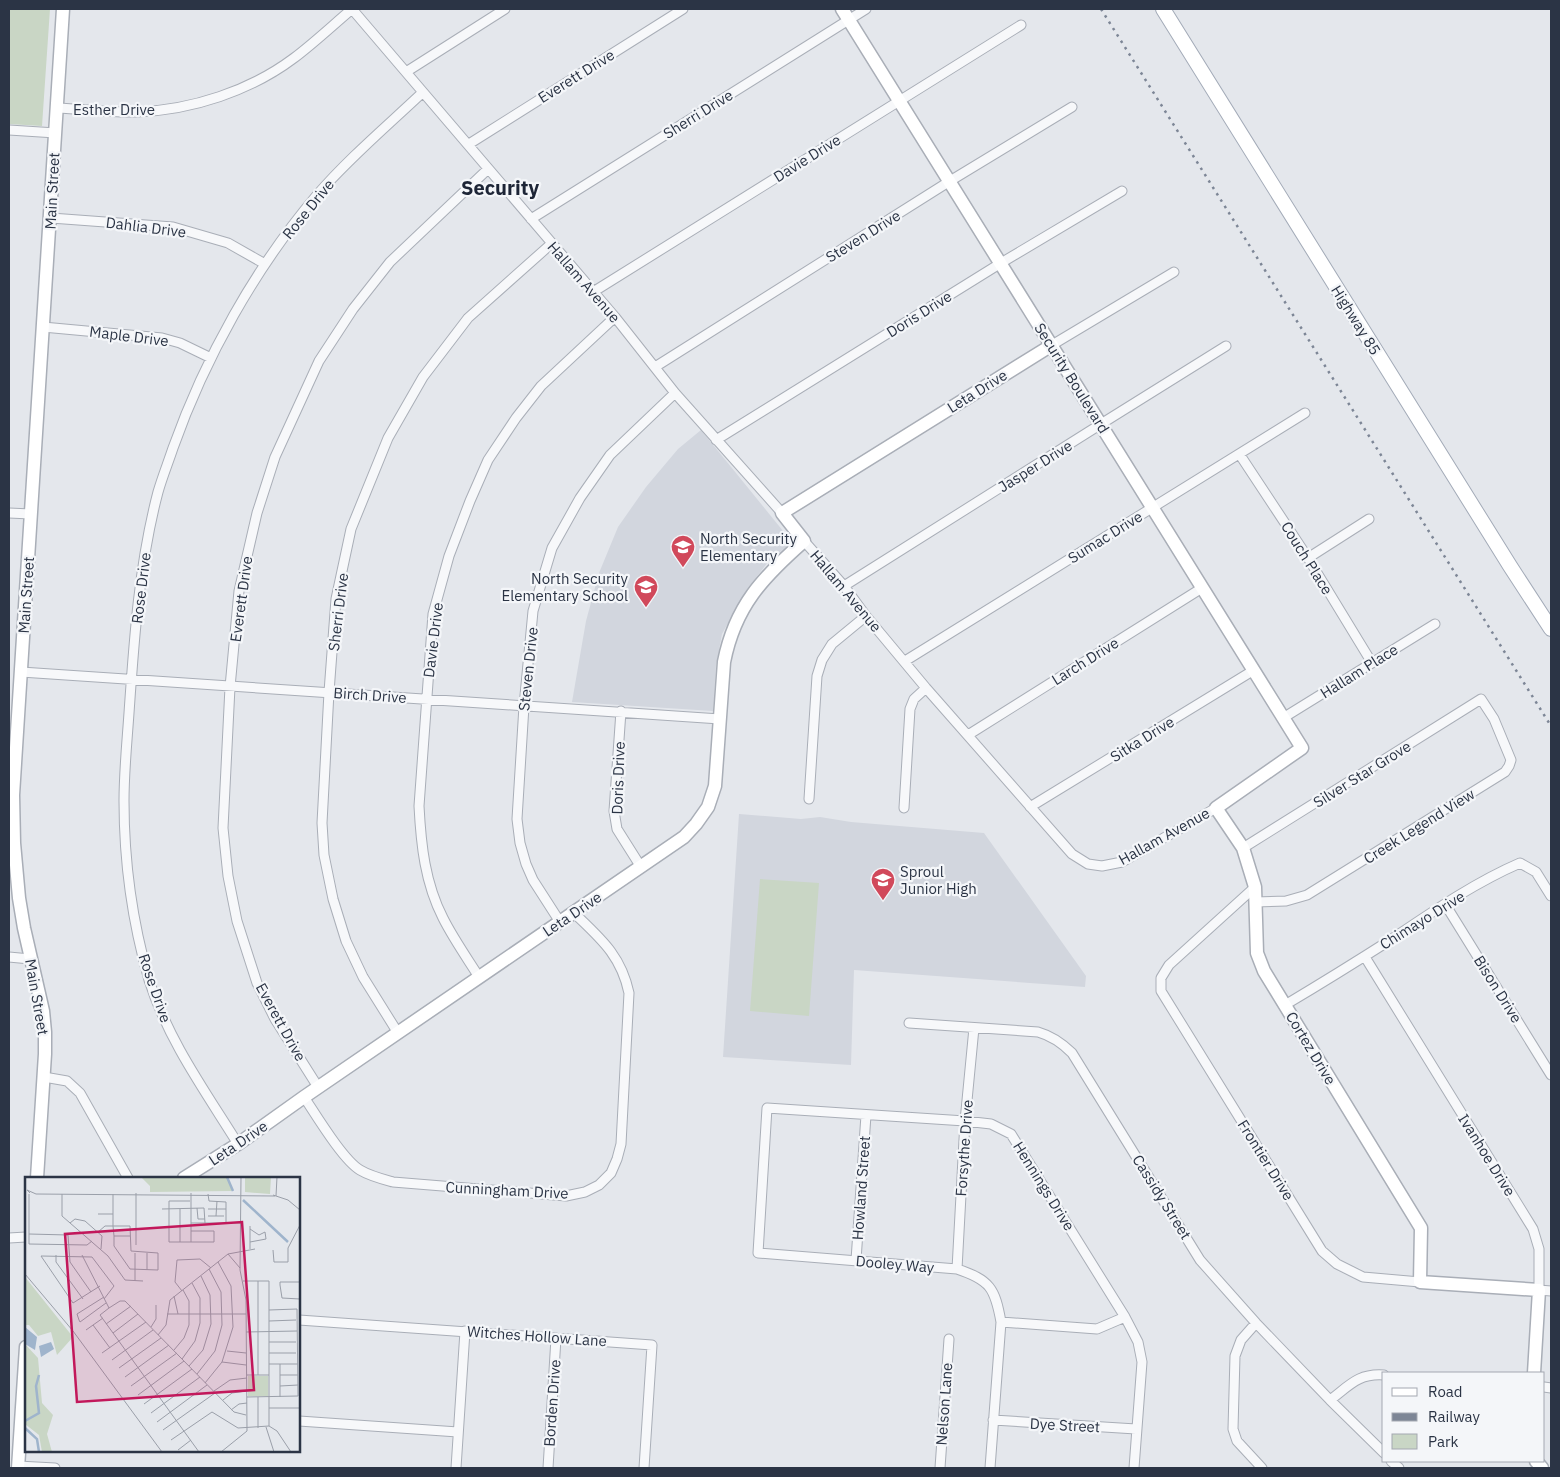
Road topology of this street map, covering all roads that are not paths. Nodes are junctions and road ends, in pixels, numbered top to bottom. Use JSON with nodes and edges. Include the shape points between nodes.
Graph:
{"nodes":[{"id":1,"x":63,"y":9,"type":"edge"},
{"id":2,"x":352,"y":9,"type":"edge"},
{"id":3,"x":505,"y":9,"type":"edge"},
{"id":4,"x":683,"y":9,"type":"edge"},
{"id":5,"x":866,"y":9,"type":"edge"},
{"id":6,"x":1163,"y":9,"type":"edge"},
{"id":7,"x":846,"y":14,"type":"edge"},
{"id":8,"x":1021,"y":25,"type":"dead end"},
{"id":9,"x":406,"y":72,"type":"junction"},
{"id":10,"x":422,"y":93,"type":"junction"},
{"id":11,"x":899,"y":100,"type":"junction"},
{"id":12,"x":1072,"y":107,"type":"dead end"},
{"id":13,"x":57,"y":108,"type":"junction"},
{"id":14,"x":9,"y":130,"type":"edge"},
{"id":15,"x":56,"y":133,"type":"junction"},
{"id":16,"x":469,"y":144,"type":"junction"},
{"id":17,"x":488,"y":169,"type":"junction"},
{"id":18,"x":950,"y":181,"type":"junction"},
{"id":19,"x":1122,"y":190,"type":"dead end"},
{"id":20,"x":51,"y":218,"type":"junction"},
{"id":21,"x":531,"y":219,"type":"junction"},
{"id":22,"x":551,"y":244,"type":"junction"},
{"id":23,"x":1001,"y":263,"type":"junction"},
{"id":24,"x":265,"y":264,"type":"junction"},
{"id":25,"x":1174,"y":272,"type":"dead end"},
{"id":26,"x":593,"y":292,"type":"junction"},
{"id":27,"x":614,"y":317,"type":"junction"},
{"id":28,"x":44,"y":328,"type":"junction"},
{"id":29,"x":1052,"y":345,"type":"junction"},
{"id":30,"x":1226,"y":346,"type":"dead end"},
{"id":31,"x":211,"y":358,"type":"junction"},
{"id":32,"x":655,"y":368,"type":"junction"},
{"id":33,"x":675,"y":393,"type":"junction"},
{"id":34,"x":1306,"y":414,"type":"dead end"},
{"id":35,"x":1101,"y":425,"type":"junction"},
{"id":36,"x":716,"y":440,"type":"junction"},
{"id":37,"x":1240,"y":455,"type":"junction"},
{"id":38,"x":1152,"y":507,"type":"junction"},
{"id":39,"x":9,"y":513,"type":"edge"},
{"id":40,"x":782,"y":513,"type":"junction"},
{"id":41,"x":31,"y":514,"type":"junction"},
{"id":42,"x":1369,"y":520,"type":"dead end"},
{"id":43,"x":804,"y":541,"type":"junction"},
{"id":44,"x":1308,"y":558,"type":"junction"},
{"id":45,"x":844,"y":586,"type":"junction"},
{"id":46,"x":1202,"y":588,"type":"junction"},
{"id":47,"x":866,"y":616,"type":"junction"},
{"id":48,"x":1435,"y":624,"type":"dead end"},
{"id":49,"x":1551,"y":629,"type":"edge"},
{"id":50,"x":905,"y":661,"type":"junction"},
{"id":51,"x":1372,"y":662,"type":"junction"},
{"id":52,"x":1254,"y":670,"type":"junction"},
{"id":53,"x":21,"y":672,"type":"junction"},
{"id":54,"x":131,"y":681,"type":"junction"},
{"id":55,"x":230,"y":687,"type":"junction"},
{"id":56,"x":926,"y":688,"type":"junction"},
{"id":57,"x":329,"y":692,"type":"junction"},
{"id":58,"x":426,"y":699,"type":"junction"},
{"id":59,"x":1481,"y":699,"type":"joint"},
{"id":60,"x":524,"y":706,"type":"junction"},
{"id":61,"x":621,"y":711,"type":"junction"},
{"id":62,"x":1283,"y":718,"type":"junction"},
{"id":63,"x":720,"y":719,"type":"junction"},
{"id":64,"x":968,"y":735,"type":"junction"},
{"id":65,"x":1302,"y":748,"type":"joint"},
{"id":66,"x":809,"y":799,"type":"dead end"},
{"id":67,"x":904,"y":808,"type":"dead end"},
{"id":68,"x":1030,"y":808,"type":"junction"},
{"id":69,"x":1216,"y":808,"type":"junction"},
{"id":70,"x":1243,"y":848,"type":"junction"},
{"id":71,"x":640,"y":867,"type":"junction"},
{"id":72,"x":1255,"y":887,"type":"junction"},
{"id":73,"x":1551,"y":896,"type":"edge"},
{"id":74,"x":1255,"y":902,"type":"junction"},
{"id":75,"x":1445,"y":904,"type":"junction"},
{"id":76,"x":574,"y":913,"type":"junction"},
{"id":77,"x":560,"y":922,"type":"junction"},
{"id":78,"x":9,"y":957,"type":"edge"},
{"id":79,"x":1365,"y":957,"type":"junction"},
{"id":80,"x":30,"y":959,"type":"junction"},
{"id":81,"x":479,"y":977,"type":"junction"},
{"id":82,"x":1285,"y":1005,"type":"junction"},
{"id":83,"x":909,"y":1023,"type":"dead end"},
{"id":84,"x":974,"y":1028,"type":"junction"},
{"id":85,"x":398,"y":1033,"type":"junction"},
{"id":86,"x":1551,"y":1075,"type":"edge"},
{"id":87,"x":44,"y":1077,"type":"junction"},
{"id":88,"x":318,"y":1087,"type":"junction"},
{"id":89,"x":304,"y":1097,"type":"junction"},
{"id":90,"x":767,"y":1108,"type":"joint"},
{"id":91,"x":866,"y":1115,"type":"junction"},
{"id":92,"x":965,"y":1121,"type":"junction"},
{"id":93,"x":238,"y":1144,"type":"junction"},
{"id":94,"x":37,"y":1177,"type":"edge"},
{"id":95,"x":127,"y":1177,"type":"edge"},
{"id":96,"x":186,"y":1177,"type":"edge"},
{"id":97,"x":9,"y":1238,"type":"edge"},
{"id":98,"x":25,"y":1238,"type":"edge"},
{"id":99,"x":856,"y":1260,"type":"junction"},
{"id":100,"x":957,"y":1269,"type":"junction"},
{"id":101,"x":1420,"y":1282,"type":"junction"},
{"id":102,"x":1545,"y":1290,"type":"edge"},
{"id":103,"x":1125,"y":1317,"type":"junction"},
{"id":104,"x":300,"y":1320,"type":"edge"},
{"id":105,"x":1001,"y":1322,"type":"junction"},
{"id":106,"x":1256,"y":1323,"type":"junction"},
{"id":107,"x":465,"y":1331,"type":"junction"},
{"id":108,"x":556,"y":1338,"type":"junction"},
{"id":109,"x":949,"y":1339,"type":"dead end"},
{"id":110,"x":25,"y":1362,"type":"edge"},
{"id":111,"x":1534,"y":1372,"type":"edge"},
{"id":112,"x":1382,"y":1375,"type":"edge"},
{"id":113,"x":1330,"y":1400,"type":"junction"},
{"id":114,"x":993,"y":1420,"type":"junction"},
{"id":115,"x":300,"y":1421,"type":"edge"},
{"id":116,"x":1136,"y":1429,"type":"junction"},
{"id":117,"x":458,"y":1432,"type":"junction"},
{"id":118,"x":1382,"y":1451,"type":"edge"},
{"id":119,"x":18,"y":1467,"type":"edge"},
{"id":120,"x":55,"y":1468,"type":"edge"},
{"id":121,"x":456,"y":1468,"type":"edge"},
{"id":122,"x":548,"y":1468,"type":"edge"},
{"id":123,"x":644,"y":1468,"type":"edge"},
{"id":124,"x":940,"y":1468,"type":"edge"},
{"id":125,"x":990,"y":1468,"type":"edge"},
{"id":126,"x":1134,"y":1468,"type":"edge"},
{"id":127,"x":1262,"y":1468,"type":"edge"}],
"edges":[{"from":1,"to":13,"type":"street","name":"Main Street"},
{"from":2,"to":9,"type":"street","name":"Hallam Avenue"},
{"from":2,"to":13,"type":"street","name":"Esther Drive","via":[[293,58],[257,80],[208,100],[137,112]]},
{"from":3,"to":9,"type":"street"},
{"from":4,"to":16,"type":"street","name":"Everett Drive"},
{"from":5,"to":7,"type":"street","name":"Sherri Drive"},
{"from":6,"to":49,"type":"main road","name":"Highway 85"},
{"from":7,"to":11,"type":"street","name":"Security Boulevard"},
{"from":7,"to":21,"type":"street","name":"Sherri Drive"},
{"from":8,"to":11,"type":"street","name":"Davie Drive"},
{"from":9,"to":10,"type":"street","name":"Hallam Avenue"},
{"from":10,"to":16,"type":"street","name":"Hallam Avenue"},
{"from":10,"to":24,"type":"street","name":"Rose Drive","via":[[317,195]]},
{"from":11,"to":18,"type":"street","name":"Security Boulevard"},
{"from":11,"to":26,"type":"street","name":"Davie Drive"},
{"from":12,"to":18,"type":"street","name":"Steven Drive"},
{"from":13,"to":15,"type":"street","name":"Main Street"},
{"from":14,"to":15,"type":"street"},
{"from":15,"to":20,"type":"street","name":"Main Street"},
{"from":16,"to":17,"type":"street","name":"Hallam Avenue"},
{"from":17,"to":21,"type":"street","name":"Hallam Avenue"},
{"from":17,"to":55,"type":"street","name":"Everett Drive","via":[[390,262],[353,308],[319,361],[275,457],[257,513],[239,591]]},
{"from":18,"to":23,"type":"street","name":"Security Boulevard"},
{"from":18,"to":32,"type":"street","name":"Steven Drive"},
{"from":19,"to":23,"type":"street","name":"Doris Drive"},
{"from":20,"to":24,"type":"street","name":"Dahlia Drive","via":[[173,227],[228,243]]},
{"from":20,"to":28,"type":"street","name":"Main Street"},
{"from":21,"to":22,"type":"street","name":"Hallam Avenue"},
{"from":22,"to":26,"type":"street","name":"Hallam Avenue"},
{"from":22,"to":57,"type":"street","name":"Sherri Drive","via":[[468,318],[423,377],[388,438],[351,529],[336,599]]},
{"from":23,"to":29,"type":"street","name":"Security Boulevard"},
{"from":23,"to":36,"type":"street","name":"Doris Drive"},
{"from":24,"to":31,"type":"street","name":"Rose Drive"},
{"from":25,"to":29,"type":"street","name":"Leta Drive"},
{"from":26,"to":27,"type":"street","name":"Hallam Avenue"},
{"from":27,"to":32,"type":"street","name":"Hallam Avenue"},
{"from":27,"to":58,"type":"street","name":"Davie Drive","via":[[541,386],[488,460],[449,556],[433,614]]},
{"from":28,"to":31,"type":"street","name":"Maple Drive","via":[[162,338]]},
{"from":28,"to":41,"type":"street","name":"Main Street"},
{"from":29,"to":35,"type":"street","name":"Security Boulevard"},
{"from":29,"to":40,"type":"street","name":"Leta Drive"},
{"from":30,"to":35,"type":"street","name":"Jasper Drive"},
{"from":31,"to":54,"type":"street","name":"Rose Drive","via":[[158,491],[143,562]]},
{"from":32,"to":33,"type":"street","name":"Hallam Avenue"},
{"from":33,"to":36,"type":"street","name":"Hallam Avenue"},
{"from":33,"to":60,"type":"street","name":"Steven Drive","via":[[610,455],[580,498],[552,548],[534,611]]},
{"from":34,"to":37,"type":"street","name":"Sumac Drive"},
{"from":35,"to":38,"type":"street","name":"Security Boulevard"},
{"from":35,"to":45,"type":"street","name":"Jasper Drive"},
{"from":36,"to":40,"type":"street","name":"Hallam Avenue"},
{"from":37,"to":38,"type":"street","name":"Sumac Drive"},
{"from":37,"to":44,"type":"street","name":"Couch Place"},
{"from":38,"to":46,"type":"street","name":"Security Boulevard"},
{"from":38,"to":50,"type":"street","name":"Sumac Drive"},
{"from":39,"to":41,"type":"street"},
{"from":40,"to":43,"type":"street","name":"Hallam Avenue"},
{"from":41,"to":53,"type":"street","name":"Main Street"},
{"from":42,"to":44,"type":"street"},
{"from":43,"to":45,"type":"street","name":"Hallam Avenue"},
{"from":43,"to":63,"type":"street","name":"Leta Drive","via":[[758,586],[735,624],[724,662]]},
{"from":44,"to":51,"type":"street","name":"Couch Place"},
{"from":45,"to":47,"type":"street","name":"Hallam Avenue"},
{"from":46,"to":52,"type":"street","name":"Security Boulevard"},
{"from":46,"to":64,"type":"street","name":"Larch Drive"},
{"from":47,"to":50,"type":"street","name":"Hallam Avenue"},
{"from":47,"to":66,"type":"street","via":[[832,644],[817,676]]},
{"from":48,"to":51,"type":"street","name":"Hallam Place"},
{"from":50,"to":56,"type":"street","name":"Hallam Avenue"},
{"from":51,"to":62,"type":"street","name":"Hallam Place"},
{"from":52,"to":62,"type":"street","name":"Security Boulevard"},
{"from":52,"to":68,"type":"street","name":"Sitka Drive"},
{"from":53,"to":54,"type":"street","name":"Birch Drive"},
{"from":53,"to":80,"type":"street","name":"Main Street","via":[[13,818],[18,890]]},
{"from":54,"to":55,"type":"street","name":"Birch Drive"},
{"from":54,"to":93,"type":"street","name":"Rose Drive","via":[[124,799],[134,922],[150,982],[174,1042]]},
{"from":55,"to":57,"type":"street","name":"Birch Drive"},
{"from":55,"to":88,"type":"street","name":"Everett Drive","via":[[223,828],[237,921],[257,983],[275,1019]]},
{"from":56,"to":64,"type":"street","name":"Hallam Avenue"},
{"from":56,"to":67,"type":"street","via":[[914,699],[910,709]]},
{"from":57,"to":58,"type":"street","name":"Birch Drive"},
{"from":57,"to":85,"type":"street","name":"Sherri Drive","via":[[322,823],[324,855],[333,900],[346,941],[363,977]]},
{"from":58,"to":60,"type":"street","name":"Birch Drive"},
{"from":58,"to":81,"type":"street","name":"Davie Drive","via":[[419,806],[425,870],[442,918]]},
{"from":59,"to":70,"type":"street","name":"Silver Star Grove"},
{"from":59,"to":74,"type":"street","name":"Creek Legend View","via":[[1494,719],[1511,760],[1505,772],[1307,895],[1286,901]]},
{"from":60,"to":61,"type":"street","name":"Birch Drive"},
{"from":60,"to":77,"type":"street","name":"Steven Drive","via":[[517,820],[520,843],[534,880]]},
{"from":61,"to":63,"type":"street","name":"Birch Drive"},
{"from":61,"to":71,"type":"street","name":"Doris Drive","via":[[614,811],[618,829]]},
{"from":62,"to":65,"type":"street","name":"Security Boulevard"},
{"from":63,"to":71,"type":"street","name":"Leta Drive","via":[[716,786],[708,807],[684,837]]},
{"from":64,"to":68,"type":"street","name":"Hallam Avenue"},
{"from":65,"to":69,"type":"street","name":"Hallam Avenue"},
{"from":68,"to":69,"type":"street","name":"Hallam Avenue","via":[[1072,854],[1088,864],[1102,866],[1122,862]]},
{"from":69,"to":70,"type":"street","name":"Cortez Drive"},
{"from":70,"to":72,"type":"street","name":"Cortez Drive"},
{"from":71,"to":76,"type":"street","name":"Leta Drive"},
{"from":72,"to":74,"type":"street","name":"Cortez Drive"},
{"from":72,"to":101,"type":"street","name":"Frontier Drive","via":[[1169,965],[1161,978],[1161,991],[1322,1251],[1337,1264],[1363,1277]]},
{"from":73,"to":75,"type":"street","name":"Chimayo Drive","via":[[1536,872],[1520,863]]},
{"from":74,"to":82,"type":"street","name":"Cortez Drive","via":[[1258,953],[1264,971]]},
{"from":75,"to":79,"type":"street","name":"Chimayo Drive"},
{"from":75,"to":86,"type":"street","name":"Bison Drive"},
{"from":76,"to":77,"type":"street","name":"Leta Drive"},
{"from":76,"to":89,"type":"street","name":"Cunningham Drive","via":[[613,954],[625,976],[629,993],[621,1144],[611,1173],[599,1185],[566,1196],[393,1182],[375,1177],[347,1159]]},
{"from":77,"to":81,"type":"street","name":"Leta Drive"},
{"from":78,"to":80,"type":"street"},
{"from":79,"to":82,"type":"street","name":"Chimayo Drive"},
{"from":79,"to":102,"type":"street","name":"Ivanhoe Drive","via":[[1533,1229]]},
{"from":80,"to":87,"type":"street","name":"Main Street","via":[[44,1018]]},
{"from":81,"to":85,"type":"street","name":"Leta Drive"},
{"from":82,"to":101,"type":"street","name":"Cortez Drive","via":[[1421,1228]]},
{"from":83,"to":84,"type":"street","name":"Cassidy Street"},
{"from":84,"to":92,"type":"street","name":"Forsythe Drive"},
{"from":84,"to":106,"type":"street","name":"Cassidy Street","via":[[1038,1032],[1056,1039],[1072,1053],[1200,1260]]},
{"from":85,"to":88,"type":"street","name":"Leta Drive"},
{"from":87,"to":94,"type":"street","name":"Main Street"},
{"from":87,"to":95,"type":"street","via":[[60,1079],[80,1093]]},
{"from":88,"to":89,"type":"street","name":"Leta Drive"},
{"from":89,"to":93,"type":"street","name":"Leta Drive"},
{"from":90,"to":91,"type":"street","name":"Hennings Drive"},
{"from":90,"to":99,"type":"street","name":"Dooley Way","via":[[758,1254]]},
{"from":91,"to":92,"type":"street","name":"Hennings Drive"},
{"from":91,"to":99,"type":"street","name":"Howland Street"},
{"from":92,"to":100,"type":"street","name":"Forsythe Drive"},
{"from":92,"to":103,"type":"street","name":"Hennings Drive","via":[[991,1124],[1011,1134]]},
{"from":93,"to":96,"type":"street","name":"Leta Drive"},
{"from":97,"to":98,"type":"street"},
{"from":99,"to":100,"type":"street","name":"Dooley Way"},
{"from":100,"to":105,"type":"street","name":"Dooley Way","via":[[977,1276],[990,1288],[997,1301]]},
{"from":101,"to":102,"type":"street","name":"Frontier Drive"},
{"from":102,"to":111,"type":"street","name":"Ivanhoe Drive"},
{"from":103,"to":105,"type":"street","via":[[1097,1329]]},
{"from":103,"to":116,"type":"street","name":"Hennings Drive","via":[[1138,1342],[1142,1362]]},
{"from":104,"to":107,"type":"street","name":"Witches Hollow Lane"},
{"from":105,"to":114,"type":"street","name":"Dooley Way"},
{"from":106,"to":113,"type":"street","name":"Cassidy Street"},
{"from":106,"to":127,"type":"street","via":[[1241,1340],[1235,1356],[1233,1429],[1237,1441]]},
{"from":107,"to":108,"type":"street","name":"Witches Hollow Lane"},
{"from":107,"to":117,"type":"street"},
{"from":108,"to":122,"type":"street","name":"Borden Drive"},
{"from":108,"to":123,"type":"street","name":"Witches Hollow Lane","via":[[652,1345]]},
{"from":109,"to":124,"type":"street","name":"Nelson Lane"},
{"from":110,"to":119,"type":"street"},
{"from":112,"to":113,"type":"street","via":[[1360,1377]]},
{"from":113,"to":118,"type":"street","name":"Cassidy Street"},
{"from":114,"to":116,"type":"street","name":"Dye Street"},
{"from":114,"to":125,"type":"street","name":"Dooley Way"},
{"from":115,"to":117,"type":"street"},
{"from":116,"to":126,"type":"street","name":"Hennings Drive"},
{"from":117,"to":121,"type":"street"},
{"from":119,"to":120,"type":"street"}]}
